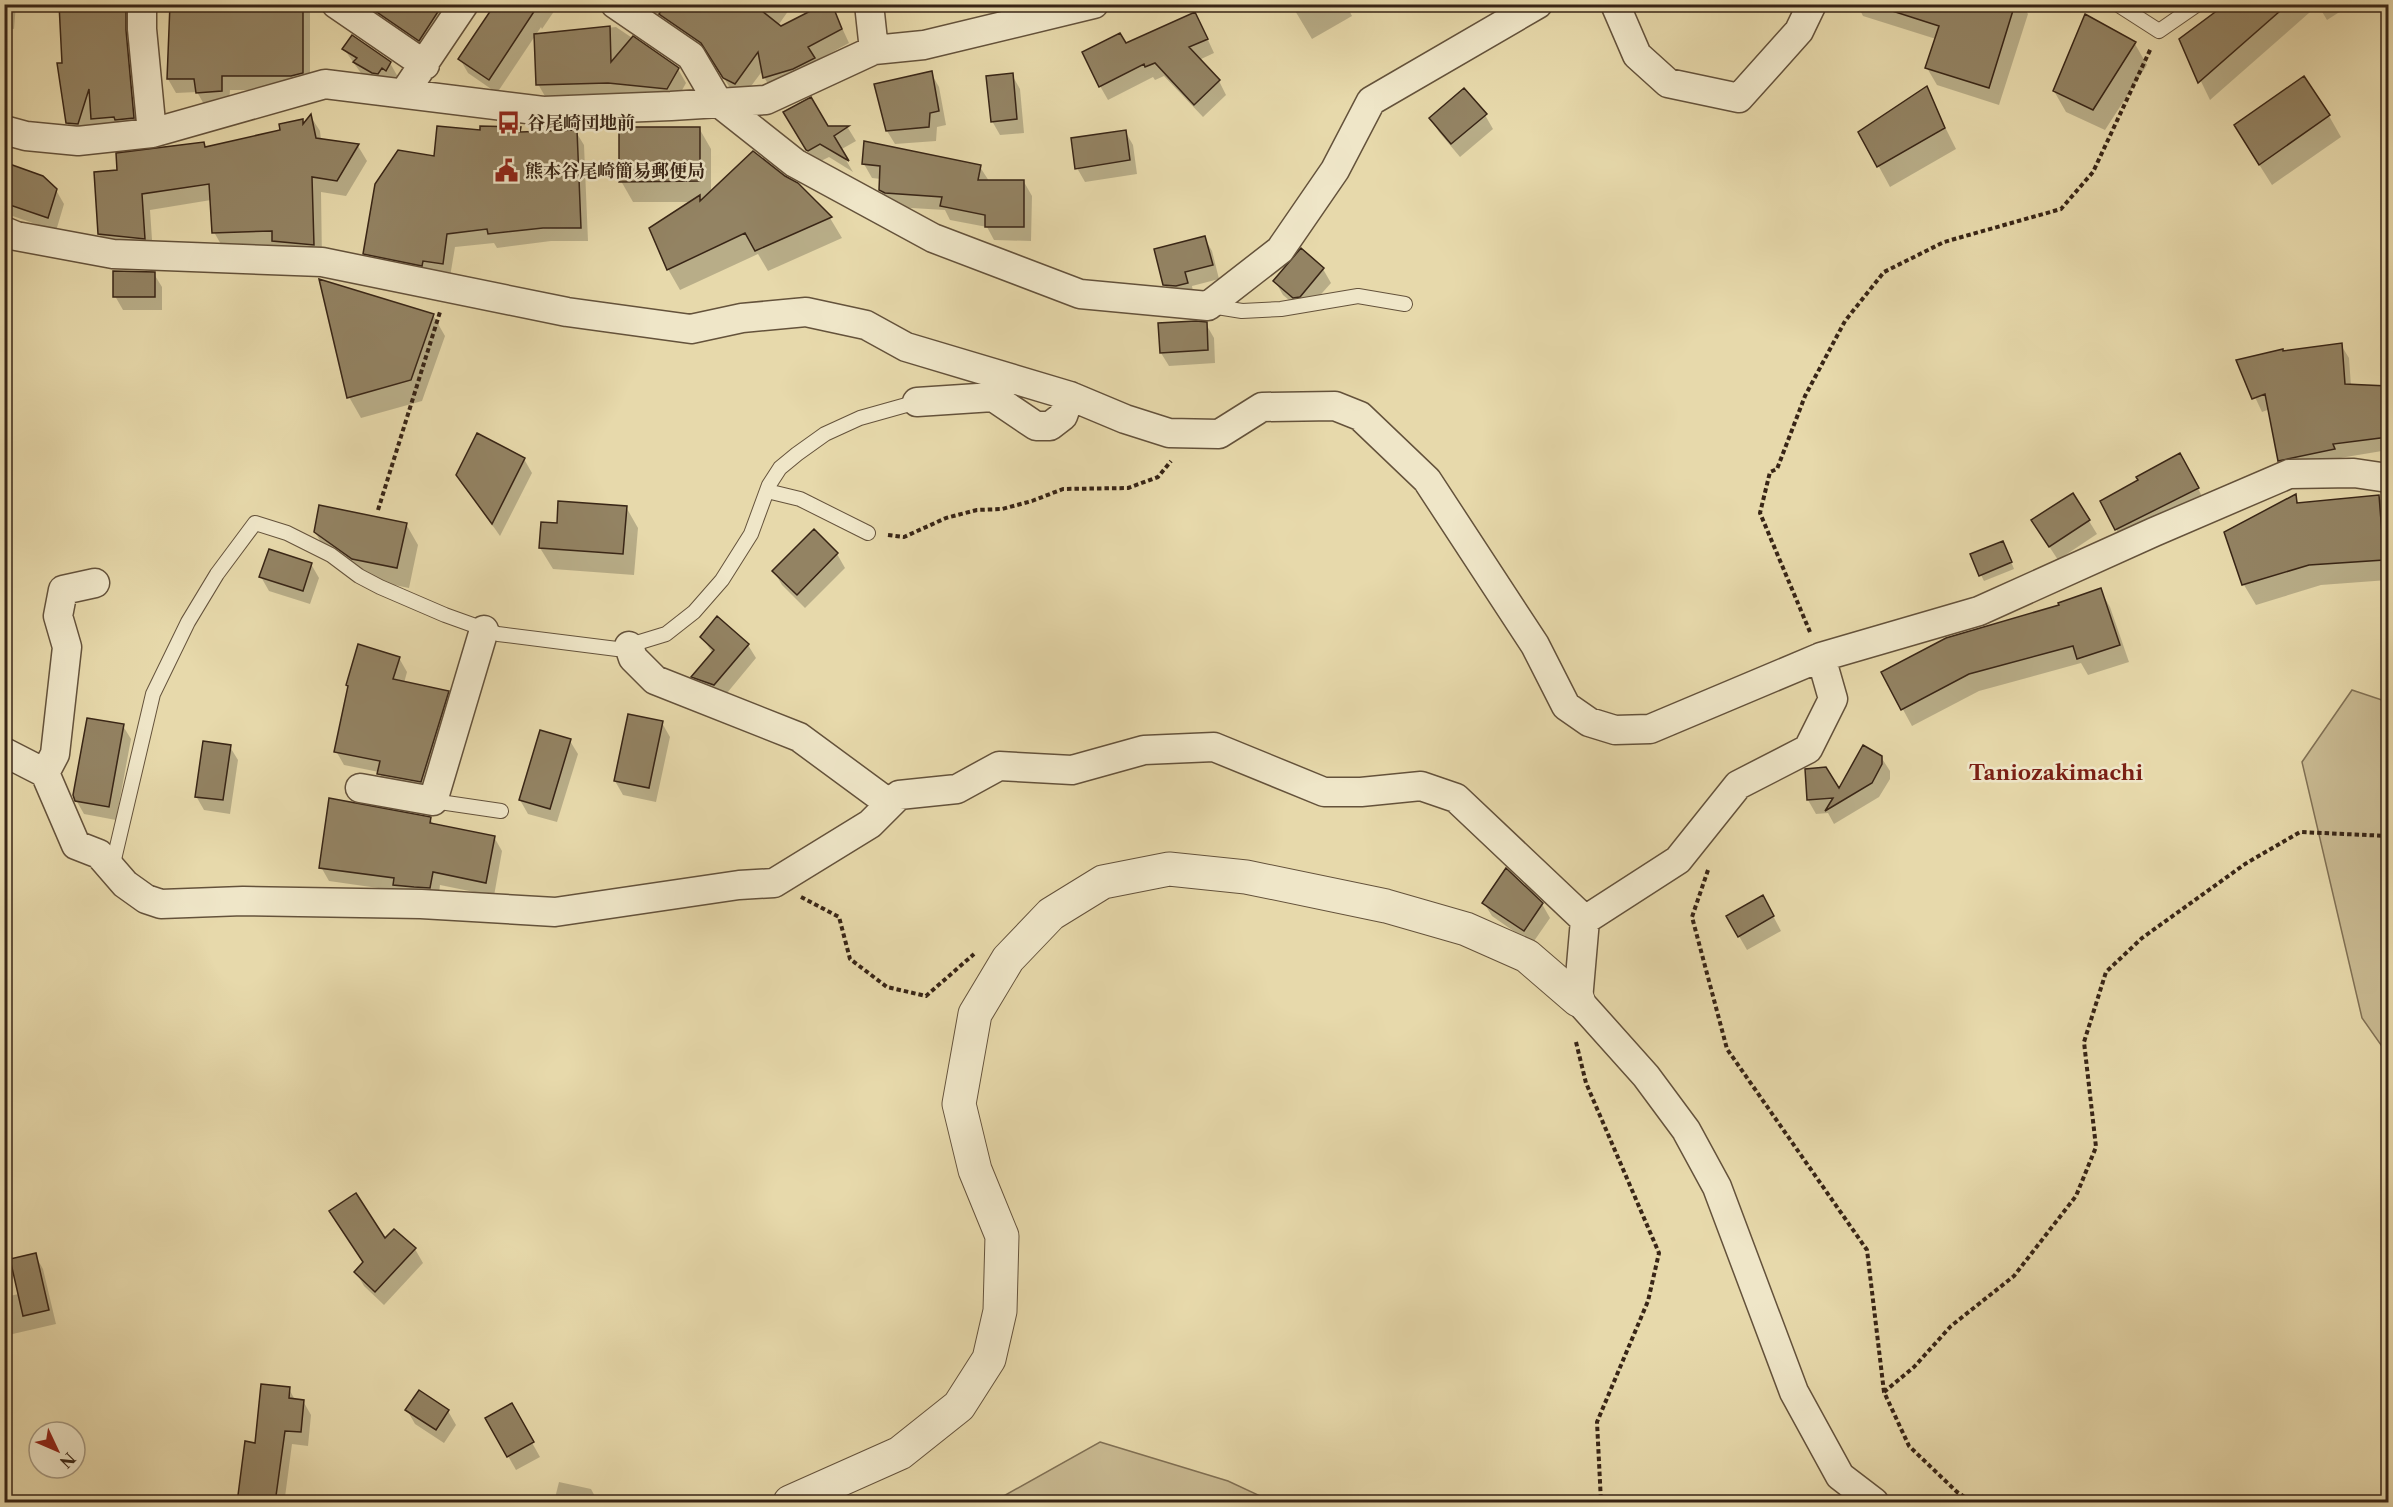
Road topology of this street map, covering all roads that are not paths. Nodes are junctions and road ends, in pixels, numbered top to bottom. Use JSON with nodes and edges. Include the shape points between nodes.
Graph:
{"nodes":[{"id":1,"x":142,"y":4,"type":"edge"},
{"id":2,"x":336,"y":4,"type":"edge"},
{"id":3,"x":464,"y":4,"type":"edge"},
{"id":4,"x":615,"y":4,"type":"edge"},
{"id":5,"x":869,"y":4,"type":"edge"},
{"id":6,"x":1095,"y":4,"type":"edge"},
{"id":7,"x":1538,"y":4,"type":"edge"},
{"id":8,"x":1615,"y":4,"type":"edge"},
{"id":9,"x":1812,"y":4,"type":"edge"},
{"id":10,"x":2117,"y":4,"type":"edge"},
{"id":11,"x":2198,"y":4,"type":"edge"},
{"id":12,"x":874,"y":50,"type":"junction"},
{"id":13,"x":425,"y":64,"type":"junction"},
{"id":14,"x":404,"y":93,"type":"junction"},
{"id":15,"x":718,"y":102,"type":"junction"},
{"id":16,"x":4,"y":129,"type":"edge"},
{"id":17,"x":152,"y":132,"type":"junction"},
{"id":18,"x":4,"y":231,"type":"edge"},
{"id":19,"x":1405,"y":304,"type":"dead end"},
{"id":20,"x":1208,"y":306,"type":"junction"},
{"id":21,"x":1070,"y":396,"type":"junction"},
{"id":22,"x":917,"y":402,"type":"joint"},
{"id":23,"x":2388,"y":478,"type":"edge"},
{"id":24,"x":767,"y":490,"type":"junction"},
{"id":25,"x":868,"y":533,"type":"road end"},
{"id":26,"x":95,"y":583,"type":"dead end"},
{"id":27,"x":484,"y":630,"type":"junction"},
{"id":28,"x":629,"y":646,"type":"junction"},
{"id":29,"x":1821,"y":657,"type":"junction"},
{"id":30,"x":4,"y":752,"type":"edge"},
{"id":31,"x":45,"y":773,"type":"junction"},
{"id":32,"x":360,"y":788,"type":"dead end"},
{"id":33,"x":433,"y":801,"type":"junction"},
{"id":34,"x":890,"y":804,"type":"junction"},
{"id":35,"x":501,"y":811,"type":"dead end"},
{"id":36,"x":112,"y":869,"type":"junction"},
{"id":37,"x":1585,"y":920,"type":"junction"},
{"id":38,"x":1578,"y":1000,"type":"junction"},
{"id":39,"x":790,"y":1503,"type":"edge"},
{"id":40,"x":1874,"y":1503,"type":"edge"}],
"edges":[{"from":1,"to":17,"type":"street"},
{"from":2,"to":13,"type":"street"},
{"from":3,"to":13,"type":"street"},
{"from":4,"to":15,"type":"street","via":[[691,56]]},
{"from":5,"to":12,"type":"street"},
{"from":6,"to":12,"type":"street","via":[[924,45]]},
{"from":7,"to":20,"type":"street","via":[[1371,100],[1335,170],[1280,250]]},
{"from":8,"to":9,"type":"street","via":[[1636,55],[1668,83],[1740,98],[1798,31]]},
{"from":10,"to":11,"type":"lane","via":[[2159,31]]},
{"from":12,"to":15,"type":"street","via":[[766,100]]},
{"from":13,"to":14,"type":"street"},
{"from":14,"to":15,"type":"street","via":[[543,111]]},
{"from":14,"to":17,"type":"street","via":[[326,84]]},
{"from":15,"to":20,"type":"street","via":[[795,163],[933,238],[1080,294]]},
{"from":16,"to":17,"type":"street","via":[[26,136],[78,141]]},
{"from":18,"to":21,"type":"street","via":[[16,237],[113,254],[322,262],[567,312],[691,329],[742,318],[806,312],[866,325],[906,347]]},
{"from":19,"to":20,"type":"lane","via":[[1358,296],[1281,309],[1242,311]]},
{"from":21,"to":22,"type":"street","via":[[1063,416],[1050,426],[1036,426],[993,397]]},
{"from":21,"to":29,"type":"street","via":[[1169,433],[1219,434],[1262,407],[1335,406],[1360,416],[1427,480],[1535,645],[1566,706],[1589,722],[1615,730],[1650,729]]},
{"from":22,"to":24,"type":"lane","via":[[860,418],[825,434],[780,468]]},
{"from":23,"to":29,"type":"street","via":[[2354,473],[2289,474],[1979,610]]},
{"from":24,"to":25,"type":"lane","via":[[800,499]]},
{"from":24,"to":28,"type":"lane","via":[[751,534],[722,580],[694,612],[666,634]]},
{"from":26,"to":31,"type":"street","via":[[63,590],[58,616],[67,647],[55,754]]},
{"from":27,"to":28,"type":"lane","via":[[587,646]]},
{"from":27,"to":33,"type":"street"},
{"from":27,"to":36,"type":"lane","via":[[380,587],[331,555],[255,523],[188,622],[153,694]]},
{"from":28,"to":34,"type":"street","via":[[633,658],[654,680],[799,737]]},
{"from":29,"to":37,"type":"street","via":[[1833,699],[1808,750],[1738,784],[1678,860]]},
{"from":30,"to":31,"type":"street"},
{"from":31,"to":36,"type":"street","via":[[76,845],[99,854]]},
{"from":32,"to":33,"type":"street"},
{"from":33,"to":35,"type":"lane"},
{"from":34,"to":36,"type":"street","via":[[870,824],[774,883],[555,912],[421,904],[161,904],[124,884]]},
{"from":34,"to":37,"type":"street","via":[[898,795],[957,789],[999,766],[1072,770],[1144,750],[1214,747],[1324,792],[1421,786],[1456,798]]},
{"from":37,"to":38,"type":"street"},
{"from":38,"to":39,"type":"street","via":[[1527,956],[1467,929],[1386,906],[1246,876],[1169,869],[1103,882],[1051,914],[1008,959],[975,1014],[960,1104],[975,1170],[1002,1236],[1000,1311],[989,1359],[959,1406],[900,1453]]},
{"from":38,"to":40,"type":"street","via":[[1646,1076],[1686,1130],[1717,1187],[1794,1392],[1840,1476]]}]}
